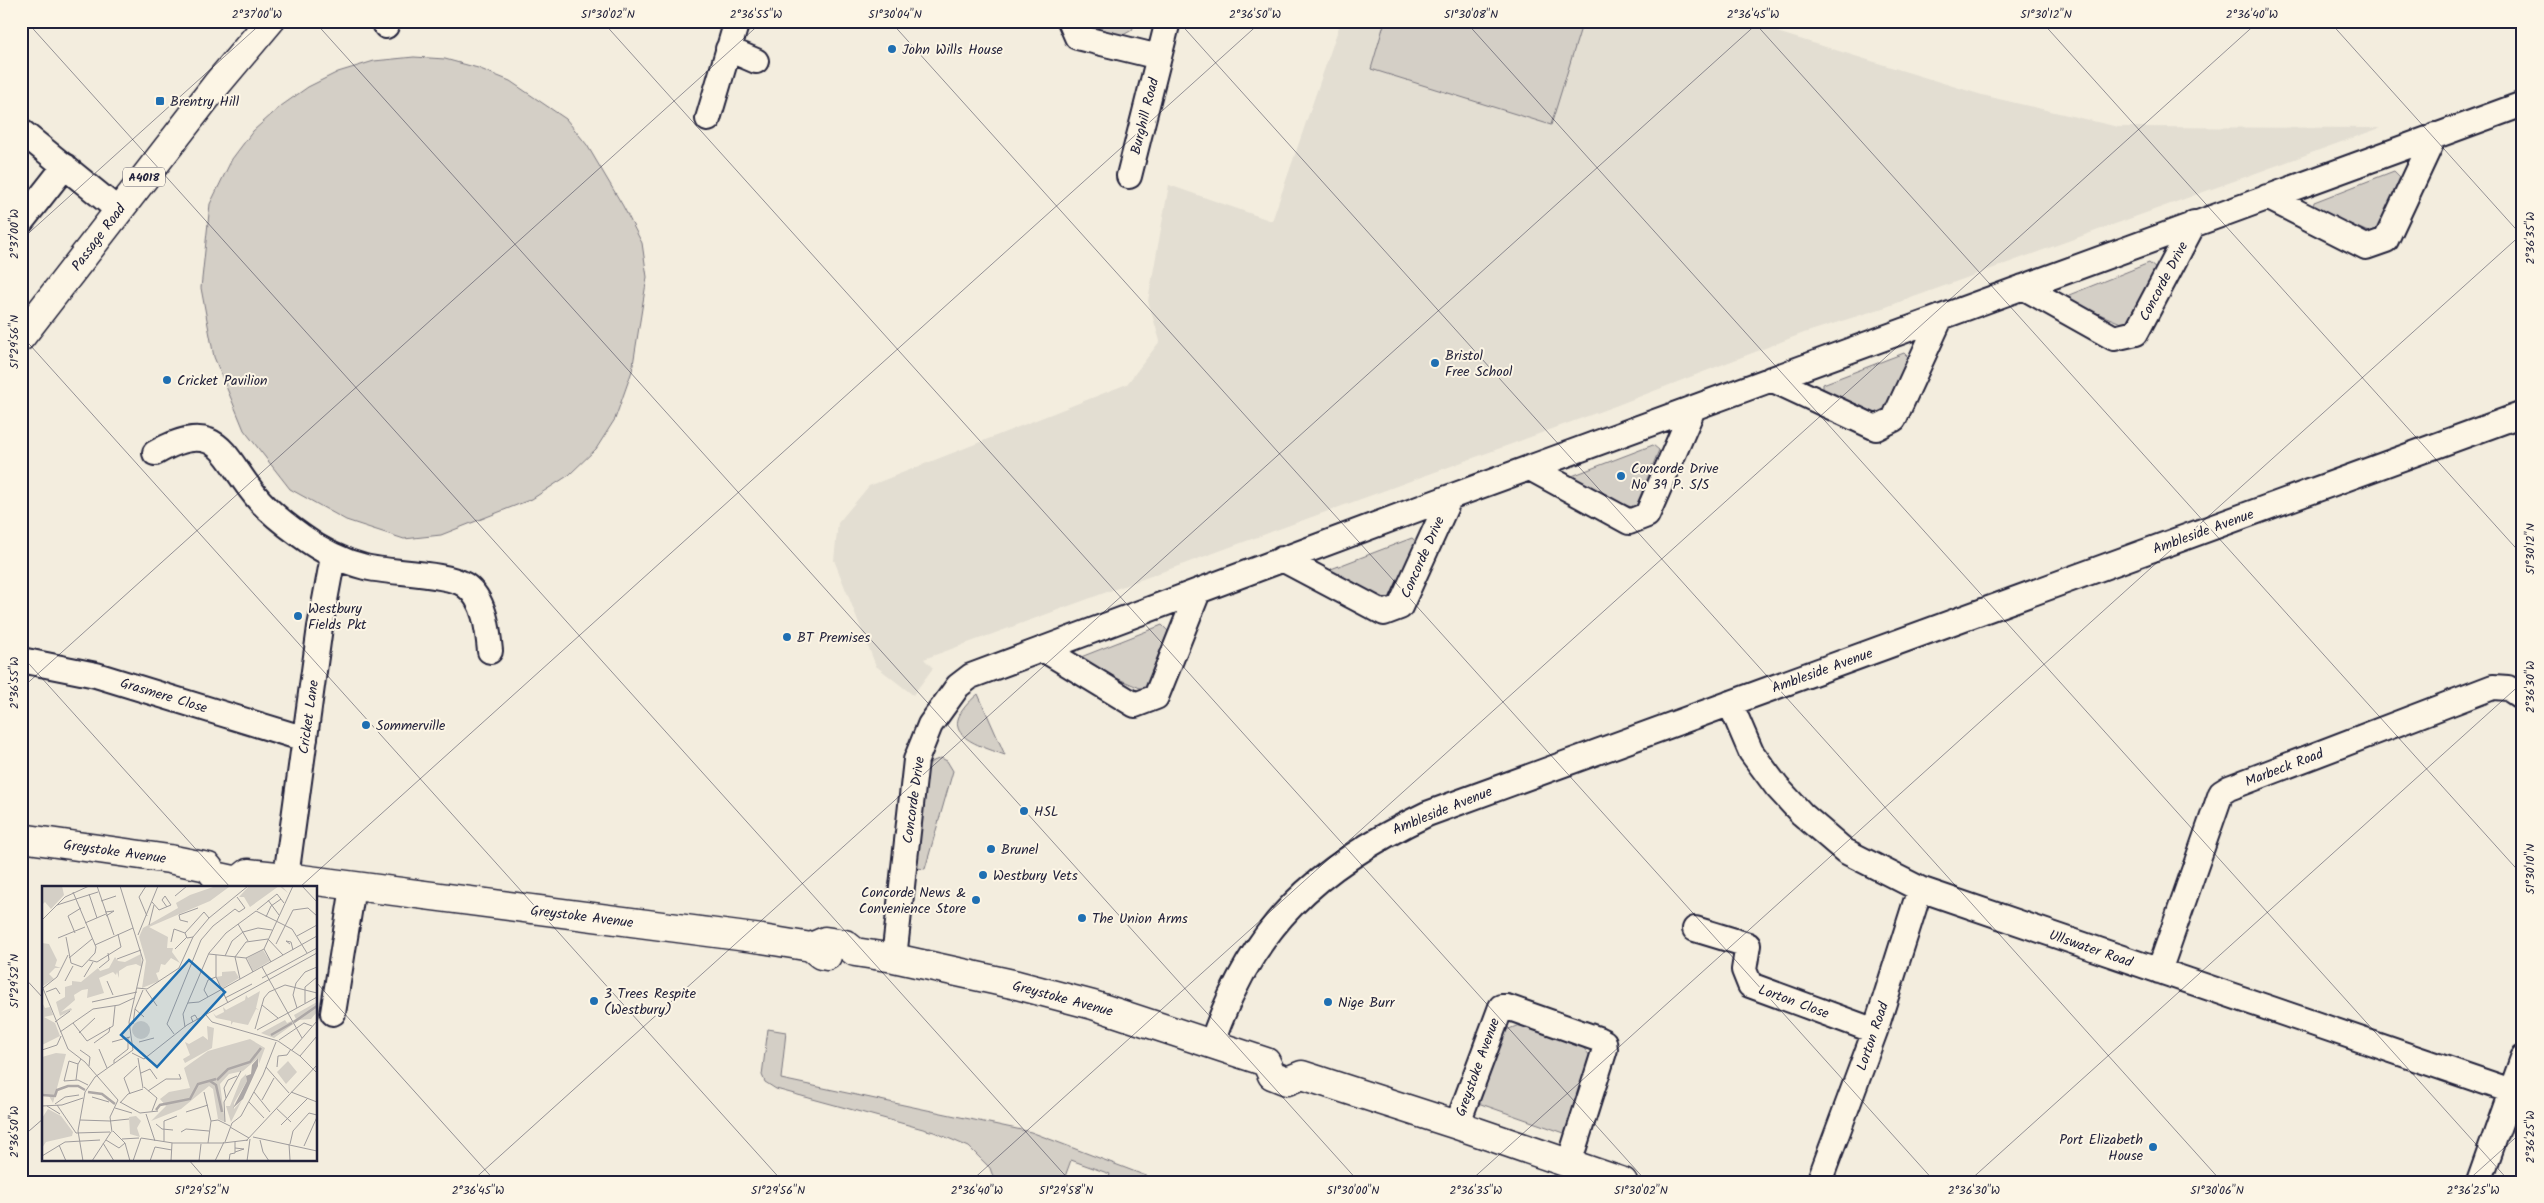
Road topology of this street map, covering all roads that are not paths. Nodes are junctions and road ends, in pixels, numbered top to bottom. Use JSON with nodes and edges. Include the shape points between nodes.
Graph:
{"nodes":[{"id":1,"x":270,"y":21,"type":"edge"},
{"id":2,"x":736,"y":21,"type":"edge"},
{"id":3,"x":1070,"y":21,"type":"edge"},
{"id":4,"x":1168,"y":21,"type":"edge"},
{"id":5,"x":728,"y":49,"type":"junction"},
{"id":6,"x":1159,"y":57,"type":"junction"},
{"id":7,"x":756,"y":61,"type":"dead end"},
{"id":8,"x":2523,"y":104,"type":"edge"},
{"id":9,"x":708,"y":119,"type":"dead end"},
{"id":10,"x":21,"y":131,"type":"edge"},
{"id":11,"x":2436,"y":135,"type":"junction"},
{"id":12,"x":65,"y":166,"type":"junction"},
{"id":13,"x":1128,"y":176,"type":"dead end"},
{"id":14,"x":2268,"y":197,"type":"junction"},
{"id":15,"x":118,"y":210,"type":"junction"},
{"id":16,"x":21,"y":222,"type":"edge"},
{"id":17,"x":2194,"y":223,"type":"junction"},
{"id":18,"x":2023,"y":287,"type":"junction"},
{"id":19,"x":1940,"y":317,"type":"junction"},
{"id":20,"x":21,"y":337,"type":"edge"},
{"id":21,"x":1771,"y":379,"type":"junction"},
{"id":22,"x":1693,"y":409,"type":"junction"},
{"id":23,"x":2523,"y":414,"type":"edge"},
{"id":24,"x":156,"y":453,"type":"dead end"},
{"id":25,"x":1530,"y":468,"type":"junction"},
{"id":26,"x":1450,"y":497,"type":"junction"},
{"id":27,"x":333,"y":557,"type":"junction"},
{"id":28,"x":1282,"y":559,"type":"junction"},
{"id":29,"x":1198,"y":592,"type":"junction"},
{"id":30,"x":1043,"y":649,"type":"junction"},
{"id":31,"x":490,"y":651,"type":"dead end"},
{"id":32,"x":21,"y":660,"type":"edge"},
{"id":33,"x":2523,"y":698,"type":"edge"},
{"id":34,"x":1730,"y":703,"type":"junction"},
{"id":35,"x":305,"y":739,"type":"junction"},
{"id":36,"x":21,"y":838,"type":"edge"},
{"id":37,"x":286,"y":877,"type":"junction"},
{"id":38,"x":352,"y":887,"type":"junction"},
{"id":39,"x":1920,"y":889,"type":"junction"},
{"id":40,"x":1695,"y":929,"type":"dead end"},
{"id":41,"x":894,"y":958,"type":"junction"},
{"id":42,"x":2158,"y":971,"type":"junction"},
{"id":43,"x":333,"y":1013,"type":"dead end"},
{"id":44,"x":1875,"y":1031,"type":"junction"},
{"id":45,"x":1212,"y":1043,"type":"junction"},
{"id":46,"x":2523,"y":1058,"type":"edge"},
{"id":47,"x":2516,"y":1092,"type":"edge"},
{"id":48,"x":1457,"y":1124,"type":"junction"},
{"id":49,"x":1569,"y":1163,"type":"junction"},
{"id":50,"x":1623,"y":1182,"type":"edge"},
{"id":51,"x":1819,"y":1182,"type":"edge"},
{"id":52,"x":2479,"y":1182,"type":"edge"}],
"edges":[{"from":1,"to":15,"type":"street","name":"Passage Road","number":"A4018"},
{"from":2,"to":5,"type":"street"},
{"from":3,"to":6,"type":"street","via":[[1077,37]]},
{"from":4,"to":6,"type":"street","name":"Burghill Road"},
{"from":5,"to":7,"type":"street"},
{"from":5,"to":9,"type":"street"},
{"from":6,"to":13,"type":"street","name":"Burghill Road"},
{"from":8,"to":11,"type":"street","name":"Concorde Drive"},
{"from":10,"to":12,"type":"street"},
{"from":11,"to":14,"type":"street","name":"Concorde Drive"},
{"from":11,"to":14,"type":"street","via":[[2386,240],[2366,247]]},
{"from":12,"to":15,"type":"street"},
{"from":12,"to":16,"type":"street"},
{"from":14,"to":17,"type":"street","name":"Concorde Drive"},
{"from":15,"to":20,"type":"street","name":"Passage Road","number":"A4018"},
{"from":17,"to":18,"type":"street","name":"Concorde Drive"},
{"from":17,"to":18,"type":"street","name":"Concorde Drive","via":[[2136,332],[2114,338]]},
{"from":18,"to":19,"type":"street","name":"Concorde Drive"},
{"from":19,"to":21,"type":"street","name":"Concorde Drive"},
{"from":19,"to":21,"type":"street","via":[[1894,419],[1876,428]]},
{"from":21,"to":22,"type":"street","name":"Concorde Drive"},
{"from":22,"to":25,"type":"street","name":"Concorde Drive"},
{"from":22,"to":25,"type":"street","via":[[1647,515],[1629,522]]},
{"from":23,"to":34,"type":"street","name":"Ambleside Avenue"},
{"from":24,"to":27,"type":"street","via":[[176,441],[194,437],[212,443],[225,451],[260,500],[280,520]]},
{"from":25,"to":26,"type":"street","name":"Concorde Drive"},
{"from":26,"to":28,"type":"street","name":"Concorde Drive"},
{"from":26,"to":28,"type":"street","name":"Concorde Drive","via":[[1400,607],[1384,613]]},
{"from":27,"to":31,"type":"street","via":[[365,567],[443,578],[465,585],[481,606]]},
{"from":27,"to":35,"type":"street","name":"Cricket Lane"},
{"from":28,"to":29,"type":"street","name":"Concorde Drive"},
{"from":29,"to":30,"type":"street","name":"Concorde Drive"},
{"from":29,"to":30,"type":"street","via":[[1156,697],[1135,706]]},
{"from":30,"to":41,"type":"street","name":"Concorde Drive","via":[[971,676],[958,686],[922,740],[916,760]]},
{"from":32,"to":35,"type":"street","name":"Grasmere Close","via":[[96,674]]},
{"from":33,"to":42,"type":"street","name":"Marbeck Road","via":[[2508,688],[2494,687],[2221,793]]},
{"from":34,"to":39,"type":"street","name":"Ullswater Road","via":[[1751,752],[1802,814],[1845,851]]},
{"from":34,"to":45,"type":"street","name":"Ambleside Avenue","via":[[1427,814],[1350,854],[1292,905],[1264,936],[1239,975]]},
{"from":35,"to":37,"type":"street","name":"Cricket Lane"},
{"from":36,"to":37,"type":"street","name":"Greystoke Avenue","via":[[208,867],[218,860],[233,862],[243,864],[248,873]]},
{"from":37,"to":38,"type":"street","name":"Greystoke Avenue"},
{"from":38,"to":41,"type":"street","name":"Greystoke Avenue","via":[[812,947],[821,955],[842,958],[854,952]]},
{"from":38,"to":43,"type":"street"},
{"from":39,"to":42,"type":"street","name":"Ullswater Road"},
{"from":39,"to":44,"type":"street","name":"Lorton Road"},
{"from":40,"to":44,"type":"street","name":"Lorton Close","via":[[1748,945],[1744,970],[1750,985]]},
{"from":41,"to":45,"type":"street","name":"Greystoke Avenue","via":[[1093,1005]]},
{"from":42,"to":47,"type":"street","name":"Ullswater Road"},
{"from":44,"to":51,"type":"street","name":"Lorton Road"},
{"from":45,"to":48,"type":"street","name":"Greystoke Avenue","via":[[1266,1062],[1278,1056],[1297,1063],[1302,1075]]},
{"from":46,"to":47,"type":"street"},
{"from":47,"to":52,"type":"street"},
{"from":48,"to":49,"type":"street","name":"Greystoke Avenue"},
{"from":48,"to":49,"type":"street","name":"Greystoke Avenue","via":[[1500,1008],[1507,1007],[1604,1042],[1605,1049]]},
{"from":49,"to":50,"type":"street","name":"Greystoke Avenue"}]}
